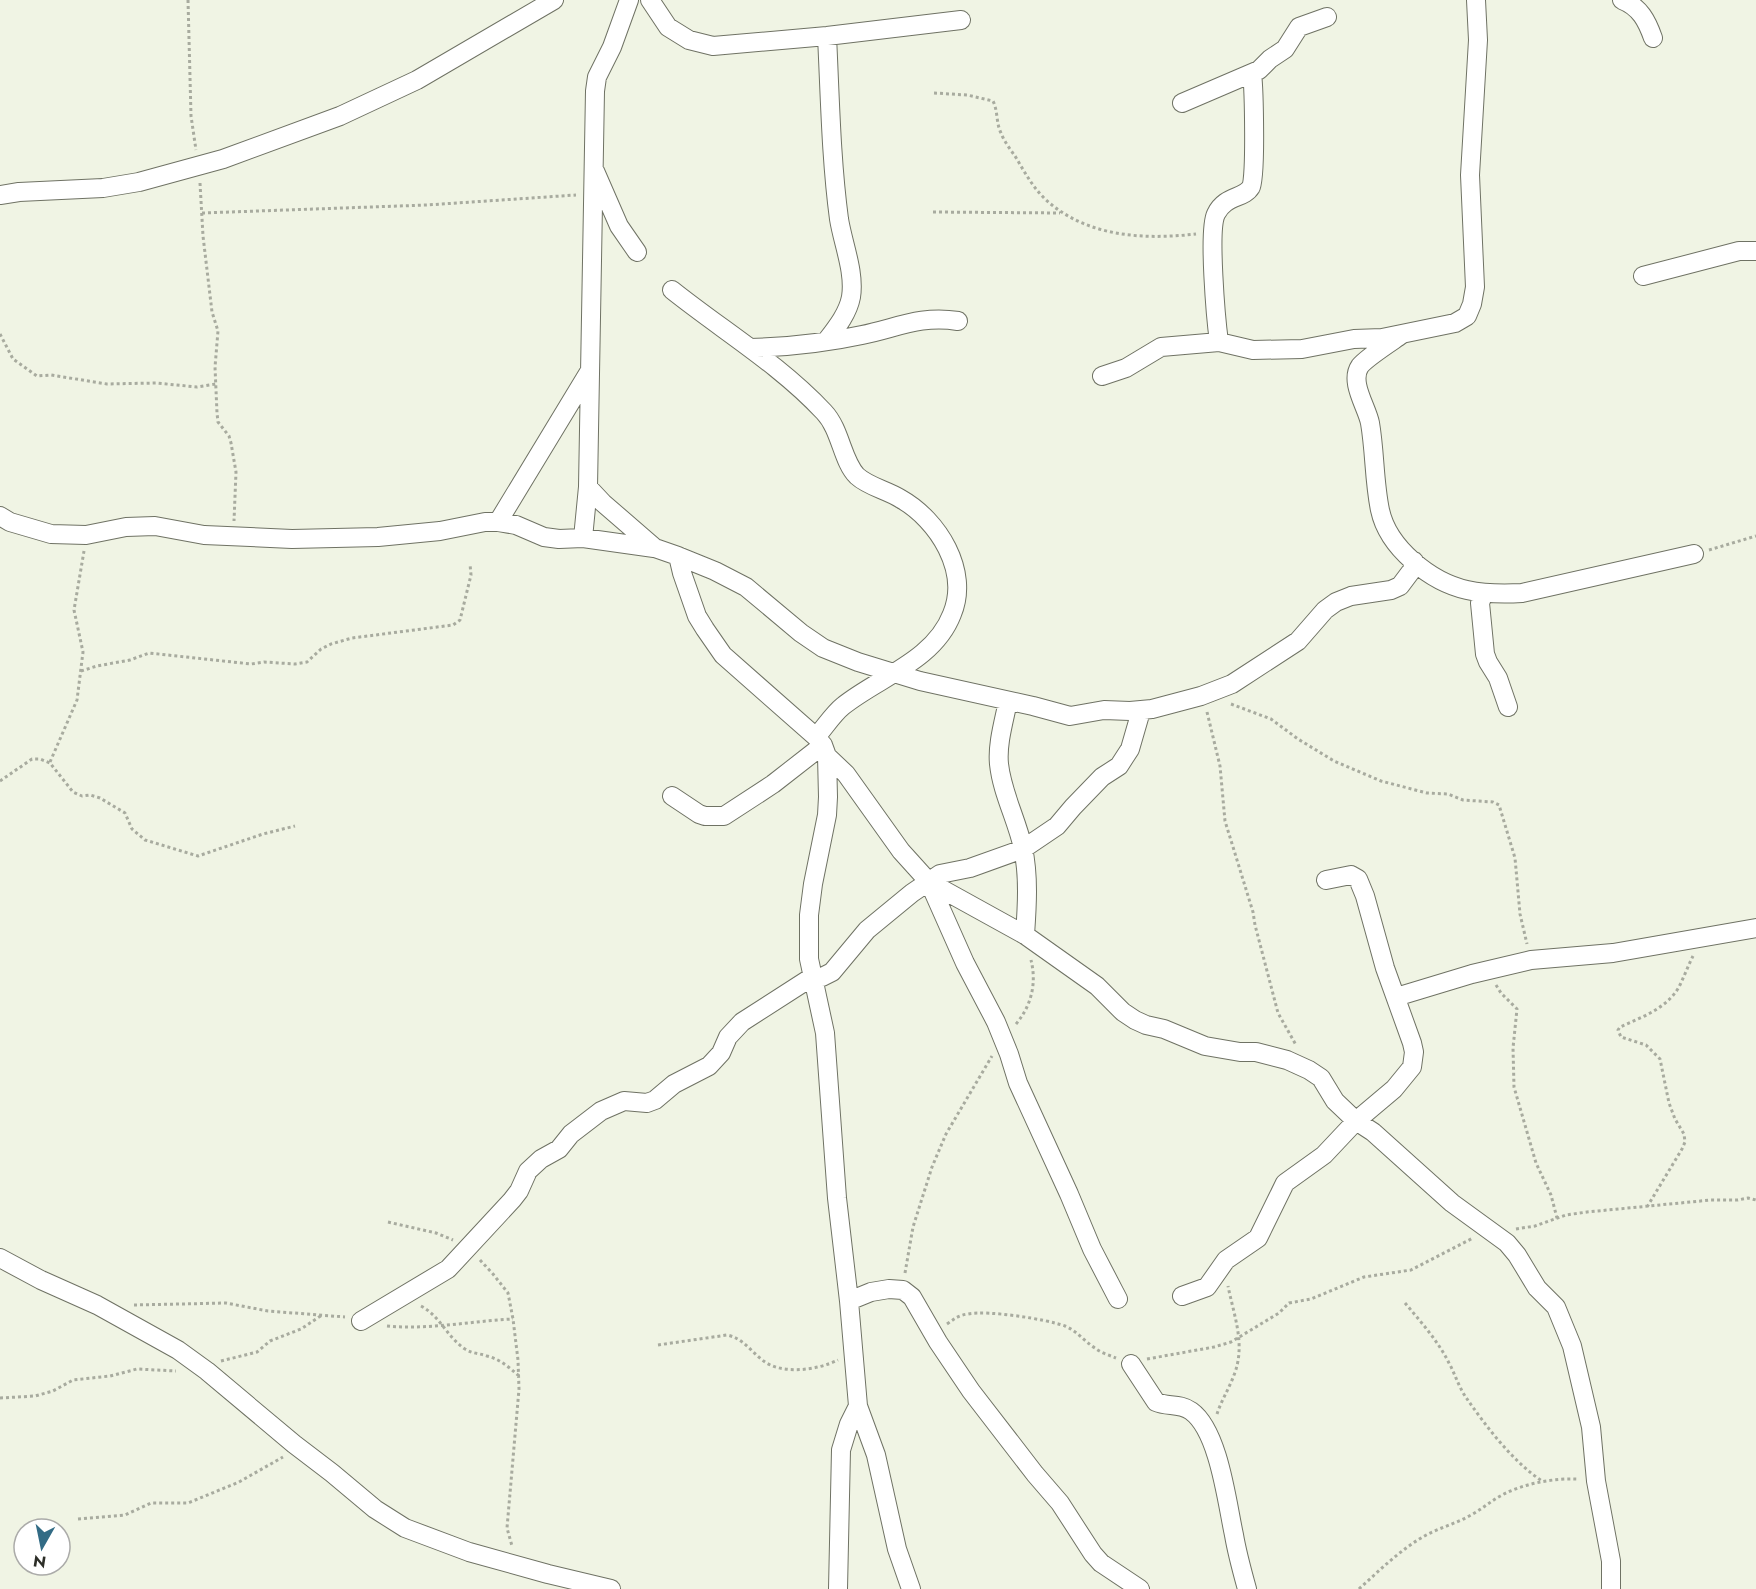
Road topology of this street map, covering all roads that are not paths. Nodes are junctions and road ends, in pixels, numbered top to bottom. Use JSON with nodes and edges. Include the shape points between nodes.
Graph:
{"nodes":[{"id":1,"x":554,"y":0,"type":"edge"},
{"id":2,"x":629,"y":0,"type":"edge"},
{"id":3,"x":650,"y":0,"type":"edge"},
{"id":4,"x":1476,"y":0,"type":"edge"},
{"id":5,"x":1622,"y":0,"type":"edge"},
{"id":6,"x":1327,"y":17,"type":"dead end"},
{"id":7,"x":962,"y":20,"type":"dead end"},
{"id":8,"x":827,"y":36,"type":"junction"},
{"id":9,"x":1653,"y":38,"type":"dead end"},
{"id":10,"x":1252,"y":74,"type":"junction"},
{"id":11,"x":1182,"y":103,"type":"dead end"},
{"id":12,"x":594,"y":169,"type":"junction"},
{"id":13,"x":0,"y":195,"type":"edge"},
{"id":14,"x":1756,"y":251,"type":"edge"},
{"id":15,"x":637,"y":252,"type":"dead end"},
{"id":16,"x":1643,"y":276,"type":"dead end"},
{"id":17,"x":672,"y":290,"type":"dead end"},
{"id":18,"x":958,"y":321,"type":"dead end"},
{"id":19,"x":1403,"y":333,"type":"junction"},
{"id":20,"x":827,"y":340,"type":"junction"},
{"id":21,"x":1219,"y":342,"type":"junction"},
{"id":22,"x":750,"y":348,"type":"junction"},
{"id":23,"x":590,"y":370,"type":"junction"},
{"id":24,"x":1102,"y":376,"type":"dead end"},
{"id":25,"x":588,"y":487,"type":"junction"},
{"id":26,"x":0,"y":516,"type":"edge"},
{"id":27,"x":498,"y":522,"type":"junction"},
{"id":28,"x":583,"y":538,"type":"junction"},
{"id":29,"x":655,"y":548,"type":"junction"},
{"id":30,"x":1694,"y":554,"type":"road end"},
{"id":31,"x":678,"y":556,"type":"junction"},
{"id":32,"x":1414,"y":561,"type":"junction"},
{"id":33,"x":1484,"y":593,"type":"junction"},
{"id":34,"x":895,"y":673,"type":"junction"},
{"id":35,"x":1008,"y":701,"type":"junction"},
{"id":36,"x":1508,"y":707,"type":"dead end"},
{"id":37,"x":1141,"y":711,"type":"junction"},
{"id":38,"x":822,"y":746,"type":"junction"},
{"id":39,"x":672,"y":796,"type":"dead end"},
{"id":40,"x":1023,"y":849,"type":"junction"},
{"id":41,"x":1326,"y":880,"type":"dead end"},
{"id":42,"x":929,"y":882,"type":"junction"},
{"id":43,"x":1756,"y":928,"type":"edge"},
{"id":44,"x":1025,"y":935,"type":"junction"},
{"id":45,"x":812,"y":977,"type":"junction"},
{"id":46,"x":1396,"y":997,"type":"junction"},
{"id":47,"x":1356,"y":1120,"type":"junction"},
{"id":48,"x":0,"y":1258,"type":"edge"},
{"id":49,"x":1182,"y":1296,"type":"dead end"},
{"id":50,"x":1118,"y":1299,"type":"dead end"},
{"id":51,"x":849,"y":1301,"type":"junction"},
{"id":52,"x":361,"y":1321,"type":"road end"},
{"id":53,"x":1131,"y":1364,"type":"road end"},
{"id":54,"x":858,"y":1406,"type":"junction"},
{"id":55,"x":611,"y":1589,"type":"edge"},
{"id":56,"x":838,"y":1589,"type":"edge"},
{"id":57,"x":911,"y":1589,"type":"edge"},
{"id":58,"x":1140,"y":1589,"type":"edge"},
{"id":59,"x":1247,"y":1589,"type":"edge"},
{"id":60,"x":1611,"y":1589,"type":"edge"}],
"edges":[{"from":1,"to":13,"type":"street","via":[[377,99],[199,167],[104,188]]},
{"from":2,"to":12,"type":"street","via":[[597,77]]},
{"from":3,"to":8,"type":"street","via":[[668,27],[689,40],[714,46]]},
{"from":4,"to":19,"type":"street","via":[[1478,40],[1470,175],[1475,287],[1472,304],[1467,316],[1455,323]]},
{"from":5,"to":9,"type":"street","via":[[1644,16]]},
{"from":6,"to":10,"type":"street","via":[[1299,27],[1285,49]]},
{"from":7,"to":8,"type":"street"},
{"from":8,"to":20,"type":"street","via":[[832,144],[851,294],[848,309]]},
{"from":10,"to":11,"type":"street"},
{"from":10,"to":21,"type":"street","via":[[1252,187],[1233,196],[1215,215]]},
{"from":12,"to":15,"type":"street","via":[[619,226]]},
{"from":12,"to":23,"type":"street"},
{"from":14,"to":16,"type":"street","via":[[1739,251]]},
{"from":17,"to":22,"type":"street"},
{"from":18,"to":20,"type":"street","via":[[939,318]]},
{"from":19,"to":21,"type":"street","via":[[1270,351]]},
{"from":19,"to":32,"type":"street","via":[[1360,366],[1357,375],[1369,420],[1380,511],[1395,542]]},
{"from":20,"to":22,"type":"street"},
{"from":21,"to":24,"type":"street","via":[[1161,347],[1126,368]]},
{"from":22,"to":34,"type":"street","via":[[825,413],[838,431],[856,475],[920,512],[951,556],[956,574],[953,612],[944,630],[927,648]]},
{"from":23,"to":25,"type":"street"},
{"from":23,"to":27,"type":"street"},
{"from":25,"to":28,"type":"street"},
{"from":25,"to":29,"type":"street"},
{"from":26,"to":27,"type":"street","via":[[51,534],[86,535],[126,526],[154,526],[232,538],[378,537]]},
{"from":27,"to":28,"type":"street","via":[[544,537]]},
{"from":28,"to":29,"type":"street"},
{"from":29,"to":31,"type":"street"},
{"from":30,"to":33,"type":"street","via":[[1522,593]]},
{"from":31,"to":34,"type":"street","via":[[746,587],[823,648]]},
{"from":31,"to":38,"type":"street","via":[[697,616],[723,655]]},
{"from":32,"to":33,"type":"street","via":[[1442,581]]},
{"from":32,"to":37,"type":"street","via":[[1400,586],[1336,602],[1287,650],[1232,684]]},
{"from":33,"to":36,"type":"street","via":[[1480,603],[1485,654]]},
{"from":34,"to":35,"type":"street"},
{"from":34,"to":38,"type":"street","via":[[842,707]]},
{"from":35,"to":37,"type":"street","via":[[1070,716],[1104,710]]},
{"from":35,"to":40,"type":"street","via":[[999,762]]},
{"from":37,"to":40,"type":"street","via":[[1130,749],[1119,766],[1102,777],[1057,826]]},
{"from":38,"to":39,"type":"street","via":[[724,816],[699,814]]},
{"from":38,"to":42,"type":"street"},
{"from":38,"to":45,"type":"street","via":[[827,815],[809,915]]},
{"from":40,"to":42,"type":"street","via":[[940,874]]},
{"from":40,"to":44,"type":"street"},
{"from":41,"to":46,"type":"street","via":[[1351,875],[1358,879]]},
{"from":42,"to":44,"type":"street"},
{"from":42,"to":45,"type":"street","via":[[867,930],[832,972]]},
{"from":42,"to":50,"type":"street","via":[[1003,1040],[1096,1259]]},
{"from":43,"to":46,"type":"street","via":[[1613,953],[1531,960]]},
{"from":44,"to":47,"type":"street","via":[[1097,986],[1135,1020],[1205,1046],[1256,1052],[1309,1070],[1321,1078],[1335,1101]]},
{"from":45,"to":51,"type":"street","via":[[825,1033]]},
{"from":45,"to":52,"type":"street","via":[[742,1022],[709,1066],[674,1084],[655,1100],[624,1101],[601,1111],[528,1171],[512,1200],[438,1277]]},
{"from":46,"to":47,"type":"street","via":[[1412,1043],[1412,1066],[1394,1089]]},
{"from":47,"to":49,"type":"street","via":[[1324,1155],[1285,1183],[1258,1238],[1222,1264],[1207,1287]]},
{"from":47,"to":60,"type":"street","via":[[1507,1243],[1556,1307],[1583,1385],[1611,1561]]},
{"from":48,"to":55,"type":"street","via":[[177,1350],[375,1509],[405,1528],[469,1552]]},
{"from":51,"to":54,"type":"street"},
{"from":51,"to":58,"type":"street","via":[[889,1289],[903,1290],[912,1297],[971,1391],[1060,1503],[1093,1554]]},
{"from":53,"to":59,"type":"street","via":[[1156,1402],[1185,1407],[1194,1413],[1210,1438],[1226,1490]]},
{"from":54,"to":56,"type":"street","via":[[841,1450]]},
{"from":54,"to":57,"type":"street","via":[[876,1455],[897,1549]]}]}
